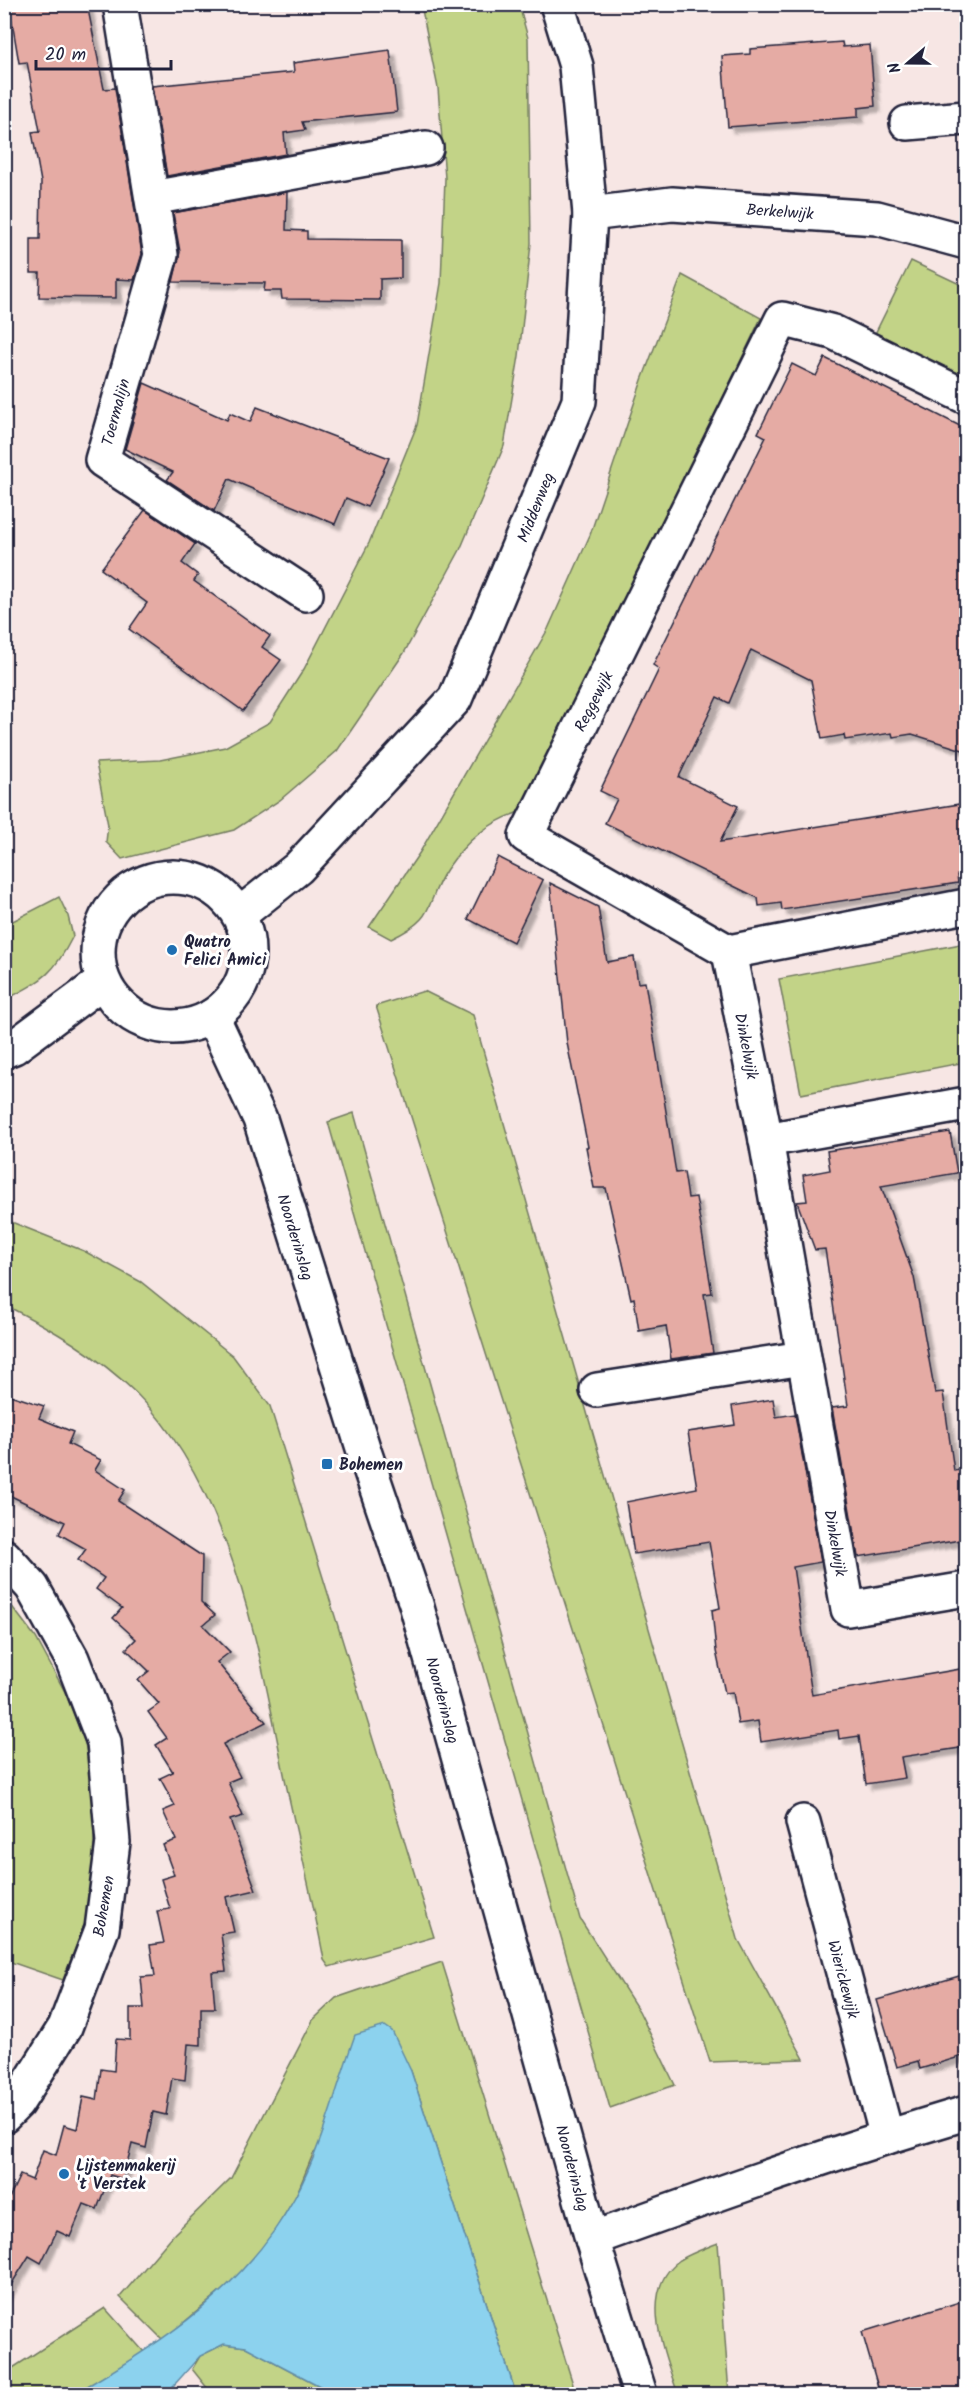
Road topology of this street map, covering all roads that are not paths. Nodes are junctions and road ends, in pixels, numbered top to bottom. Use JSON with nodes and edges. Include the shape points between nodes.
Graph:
{"nodes":[{"id":1,"x":120,"y":4,"type":"edge"},
{"id":2,"x":557,"y":4,"type":"edge"},
{"id":3,"x":966,"y":118,"type":"edge"},
{"id":4,"x":908,"y":123,"type":"dead end"},
{"id":5,"x":426,"y":148,"type":"dead end"},
{"id":6,"x":152,"y":198,"type":"junction"},
{"id":7,"x":590,"y":214,"type":"junction"},
{"id":8,"x":966,"y":242,"type":"edge"},
{"id":9,"x":966,"y":397,"type":"edge"},
{"id":10,"x":306,"y":594,"type":"dead end"},
{"id":11,"x":966,"y":906,"type":"edge"},
{"id":12,"x":239,"y":915,"type":"junction"},
{"id":13,"x":729,"y":952,"type":"junction"},
{"id":14,"x":103,"y":981,"type":"junction"},
{"id":15,"x":212,"y":1016,"type":"junction"},
{"id":16,"x":4,"y":1051,"type":"edge"},
{"id":17,"x":966,"y":1104,"type":"edge"},
{"id":18,"x":766,"y":1140,"type":"junction"},
{"id":19,"x":803,"y":1358,"type":"junction"},
{"id":20,"x":597,"y":1390,"type":"dead end"},
{"id":21,"x":4,"y":1556,"type":"edge"},
{"id":22,"x":966,"y":1589,"type":"edge"},
{"id":23,"x":803,"y":1821,"type":"dead end"},
{"id":24,"x":966,"y":2113,"type":"edge"},
{"id":25,"x":4,"y":2116,"type":"edge"},
{"id":26,"x":887,"y":2136,"type":"junction"},
{"id":27,"x":592,"y":2239,"type":"junction"},
{"id":28,"x":640,"y":2394,"type":"edge"}],
"edges":[{"from":1,"to":6,"type":"street","name":"Toermalijn"},
{"from":2,"to":7,"type":"street","name":"Middenweg","via":[[576,66]]},
{"from":3,"to":4,"type":"street"},
{"from":5,"to":6,"type":"street"},
{"from":6,"to":10,"type":"street","name":"Toermalijn","via":[[161,255],[102,460]]},
{"from":7,"to":8,"type":"street","name":"Berkelwijk","via":[[672,204],[865,217]]},
{"from":7,"to":12,"type":"street","name":"Middenweg","via":[[579,401],[455,699],[298,868]]},
{"from":9,"to":13,"type":"street","name":"Reggewijk","via":[[833,332],[782,319],[526,836]]},
{"from":11,"to":13,"type":"street"},
{"from":12,"to":14,"type":"street","via":[[223,896],[202,882],[177,876],[152,879],[129,890],[111,908],[100,931],[97,956]]},
{"from":12,"to":15,"type":"street","via":[[248,943],[246,971],[233,997]]},
{"from":13,"to":18,"type":"street","name":"Dinkelwijk"},
{"from":14,"to":15,"type":"street","via":[[130,1014],[150,1023],[192,1025]]},
{"from":14,"to":16,"type":"street"},
{"from":15,"to":27,"type":"street","name":"Noorderinslag","via":[[260,1119],[416,1604]]},
{"from":17,"to":18,"type":"street"},
{"from":18,"to":19,"type":"street","name":"Dinkelwijk"},
{"from":19,"to":20,"type":"street"},
{"from":19,"to":22,"type":"street","name":"Dinkelwijk","via":[[848,1609]]},
{"from":21,"to":25,"type":"street","name":"Bohemen","via":[[32,1587],[72,1659],[104,1742],[112,1842],[102,1929],[66,2026]]},
{"from":23,"to":26,"type":"street","name":"Wierickewijk"},
{"from":24,"to":26,"type":"street"},
{"from":26,"to":27,"type":"street"},
{"from":27,"to":28,"type":"street","name":"Noorderinslag"}]}
